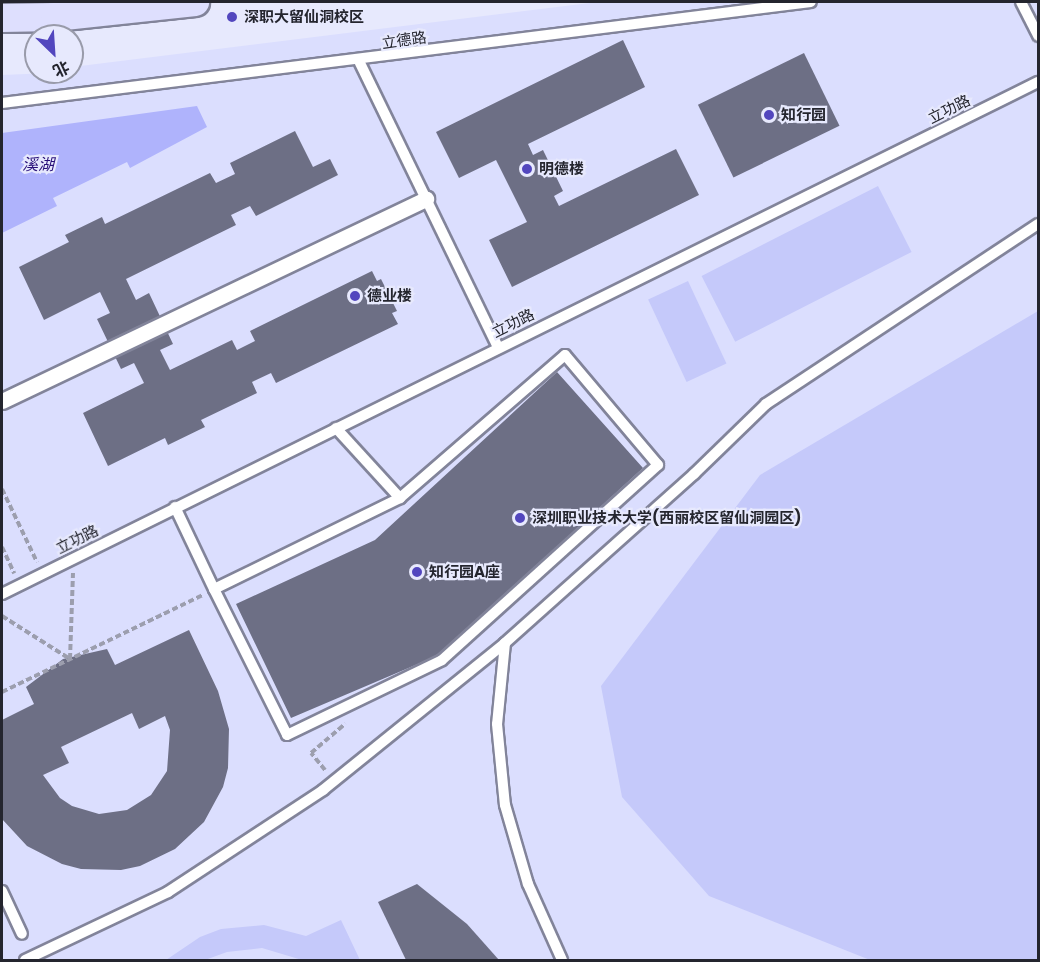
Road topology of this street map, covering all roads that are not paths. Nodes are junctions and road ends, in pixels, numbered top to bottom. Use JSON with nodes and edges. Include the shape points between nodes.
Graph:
{"nodes":[{"id":1,"x":195,"y":2,"type":"edge"},
{"id":2,"x":811,"y":2,"type":"edge"},
{"id":3,"x":1021,"y":2,"type":"edge"},
{"id":4,"x":2,"y":18,"type":"edge"},
{"id":5,"x":1038,"y":36,"type":"edge"},
{"id":6,"x":359,"y":61,"type":"junction"},
{"id":7,"x":1038,"y":82,"type":"edge"},
{"id":8,"x":2,"y":103,"type":"edge"},
{"id":9,"x":426,"y":199,"type":"junction"},
{"id":10,"x":1038,"y":224,"type":"edge"},
{"id":11,"x":498,"y":347,"type":"junction"},
{"id":12,"x":2,"y":401,"type":"edge"},
{"id":13,"x":336,"y":428,"type":"junction"},
{"id":14,"x":400,"y":498,"type":"junction"},
{"id":15,"x":175,"y":507,"type":"junction"},
{"id":16,"x":214,"y":589,"type":"junction"},
{"id":17,"x":2,"y":594,"type":"edge"},
{"id":18,"x":505,"y":643,"type":"junction"},
{"id":19,"x":2,"y":891,"type":"edge"},
{"id":20,"x":22,"y":934,"type":"dead end"},
{"id":21,"x":26,"y":960,"type":"edge"},
{"id":22,"x":562,"y":960,"type":"edge"}],
"edges":[{"from":1,"to":4,"type":"main road","via":[[55,17]]},
{"from":2,"to":6,"type":"lane","name":"立德路"},
{"from":3,"to":5,"type":"lane"},
{"from":6,"to":8,"type":"lane","name":"立德路"},
{"from":6,"to":9,"type":"lane"},
{"from":7,"to":11,"type":"lane","name":"立功路"},
{"from":9,"to":11,"type":"lane"},
{"from":9,"to":12,"type":"street"},
{"from":10,"to":18,"type":"lane","via":[[766,404],[694,474]]},
{"from":11,"to":13,"type":"lane","name":"立功路"},
{"from":13,"to":14,"type":"lane"},
{"from":13,"to":15,"type":"lane","name":"立功路"},
{"from":14,"to":16,"type":"lane"},
{"from":14,"to":16,"type":"lane","via":[[565,355],[657,465],[442,660],[287,735]]},
{"from":15,"to":16,"type":"lane"},
{"from":15,"to":17,"type":"lane","name":"立功路"},
{"from":18,"to":21,"type":"lane","via":[[334,780],[168,892]]},
{"from":18,"to":22,"type":"lane","via":[[497,724],[505,805],[528,884]]},
{"from":19,"to":20,"type":"lane"}]}
